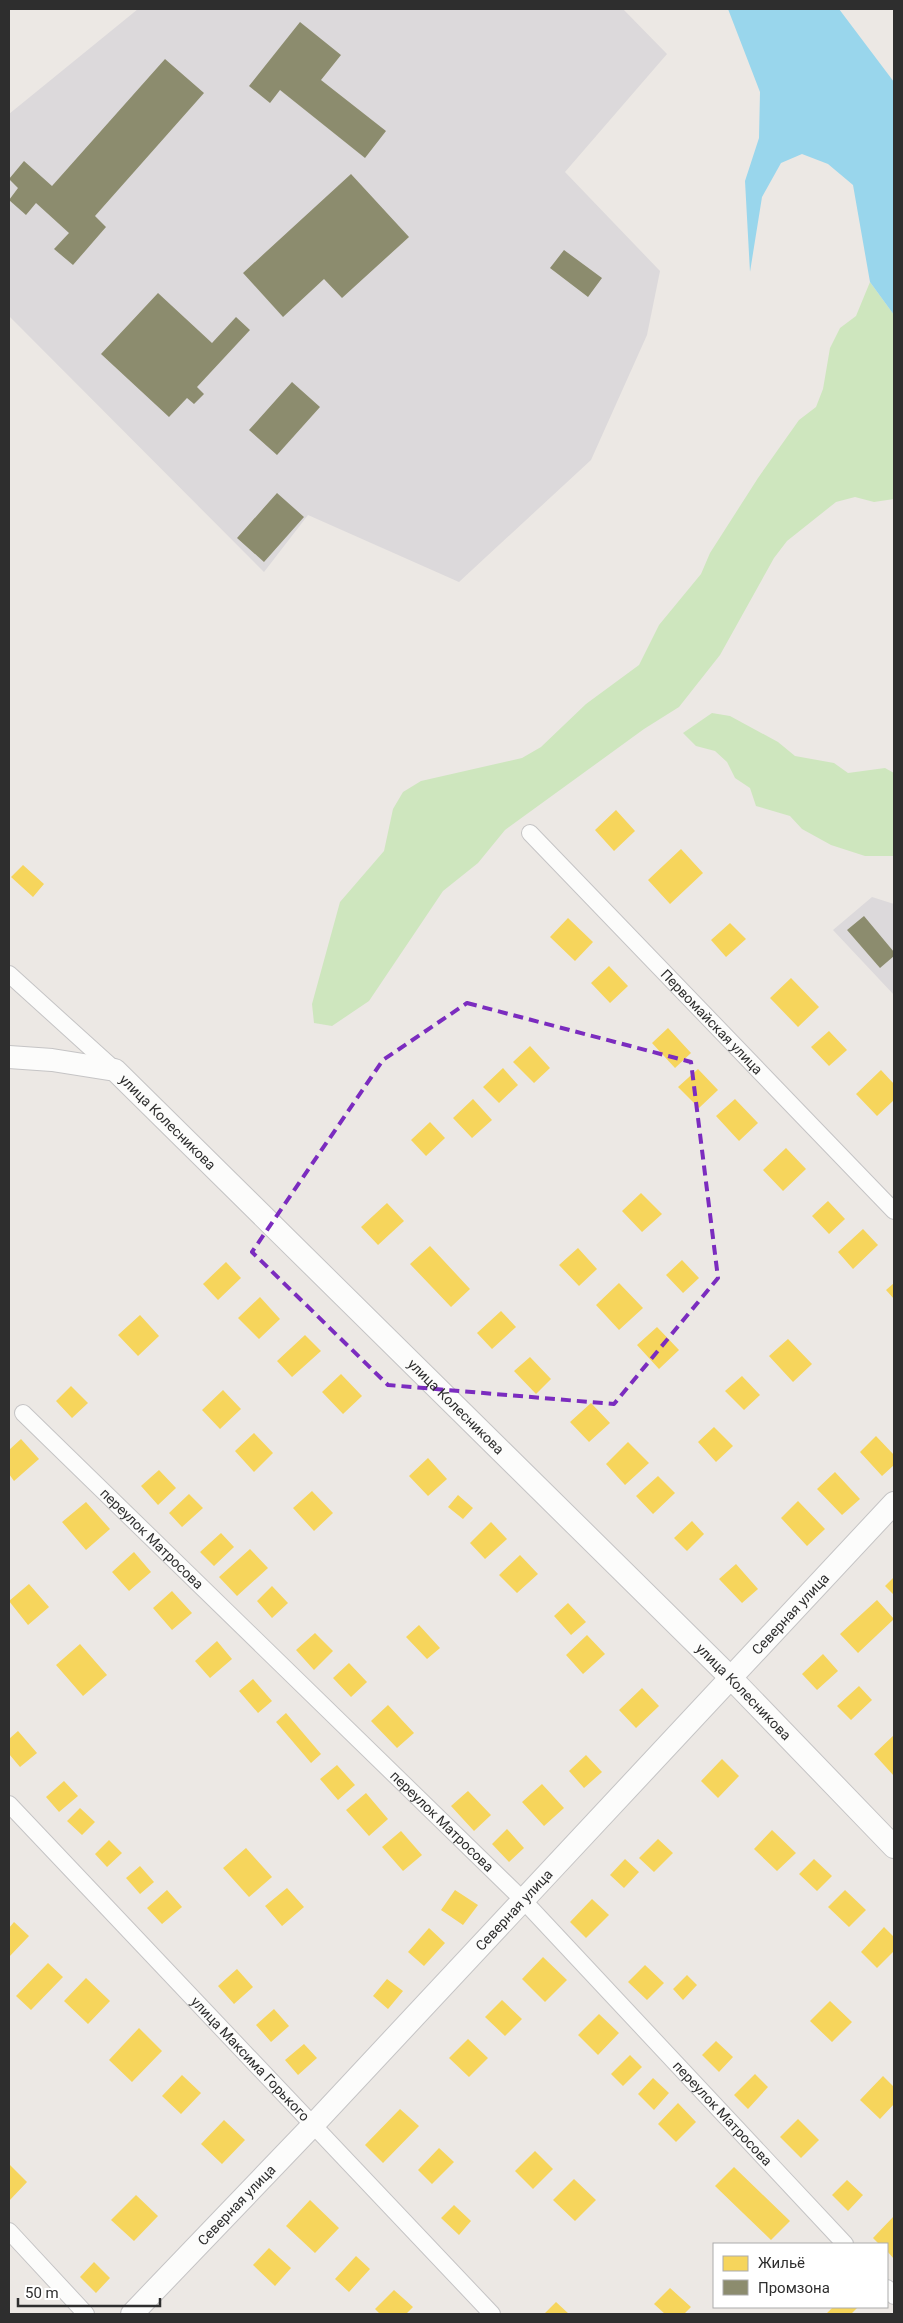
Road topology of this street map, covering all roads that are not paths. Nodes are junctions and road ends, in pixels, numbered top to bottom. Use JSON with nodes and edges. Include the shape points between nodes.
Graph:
{"nodes":[{"id":1,"x":530,"y":833,"type":"dead end"},
{"id":2,"x":9,"y":974,"type":"edge"},
{"id":3,"x":9,"y":1057,"type":"edge"},
{"id":4,"x":115,"y":1070,"type":"junction"},
{"id":5,"x":894,"y":1211,"type":"edge"},
{"id":6,"x":23,"y":1413,"type":"dead end"},
{"id":7,"x":894,"y":1503,"type":"edge"},
{"id":8,"x":731,"y":1678,"type":"junction"},
{"id":9,"x":9,"y":1804,"type":"edge"},
{"id":10,"x":894,"y":1847,"type":"edge"},
{"id":11,"x":523,"y":1900,"type":"junction"},
{"id":12,"x":314,"y":2124,"type":"junction"},
{"id":13,"x":9,"y":2231,"type":"edge"},
{"id":14,"x":845,"y":2243,"type":"edge"},
{"id":15,"x":86,"y":2314,"type":"edge"},
{"id":16,"x":132,"y":2314,"type":"edge"},
{"id":17,"x":492,"y":2314,"type":"edge"}],
"edges":[{"from":1,"to":5,"type":"street","name":"Первомайская улица"},
{"from":2,"to":4,"type":"street","name":"улица Колесникова"},
{"from":3,"to":4,"type":"street"},
{"from":4,"to":8,"type":"street","name":"улица Колесникова"},
{"from":6,"to":11,"type":"street","name":"переулок Матросова"},
{"from":7,"to":8,"type":"street","name":"Северная улица"},
{"from":8,"to":10,"type":"street","name":"улица Колесникова"},
{"from":8,"to":11,"type":"street","name":"Северная улица"},
{"from":9,"to":12,"type":"street","name":"улица Максима Горького"},
{"from":11,"to":12,"type":"street","name":"Северная улица"},
{"from":11,"to":14,"type":"street","name":"переулок Матросова"},
{"from":12,"to":16,"type":"street","name":"Северная улица"},
{"from":12,"to":17,"type":"street","name":"улица Максима Горького"},
{"from":13,"to":15,"type":"street"}]}
